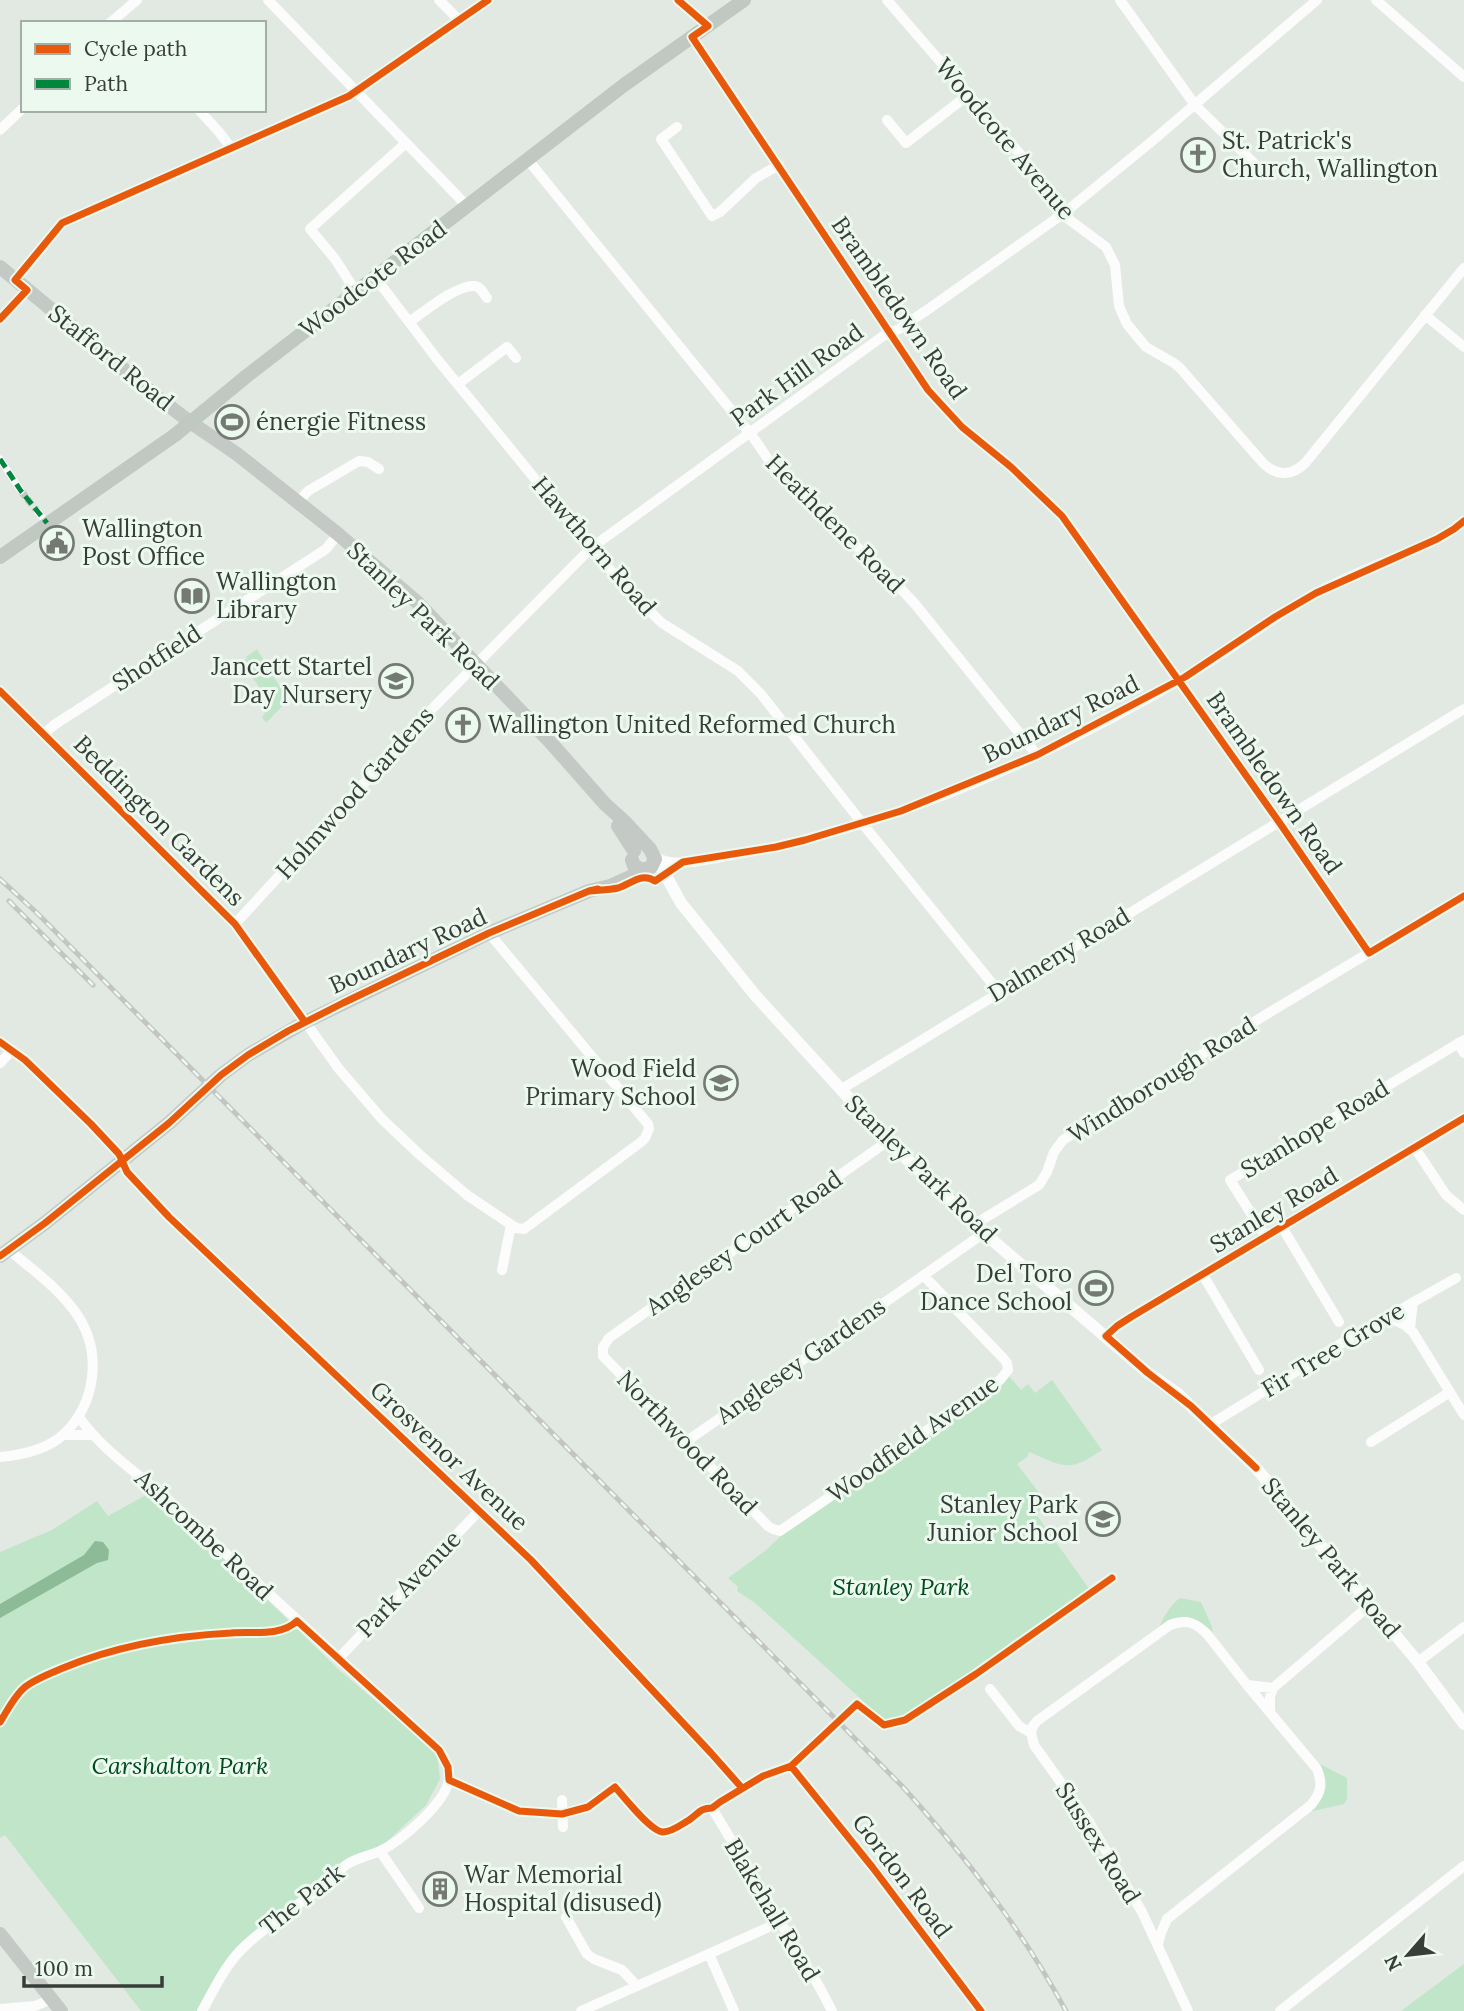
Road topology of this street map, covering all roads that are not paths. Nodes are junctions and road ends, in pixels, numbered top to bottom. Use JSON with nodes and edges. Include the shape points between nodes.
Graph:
{"nodes":[{"id":1,"x":137,"y":0,"type":"edge"},
{"id":2,"x":268,"y":0,"type":"edge"},
{"id":3,"x":439,"y":0,"type":"edge"},
{"id":4,"x":488,"y":0,"type":"edge"},
{"id":5,"x":678,"y":0,"type":"edge"},
{"id":6,"x":744,"y":0,"type":"edge"},
{"id":7,"x":887,"y":0,"type":"edge"},
{"id":8,"x":1120,"y":0,"type":"edge"},
{"id":9,"x":1317,"y":0,"type":"edge"},
{"id":10,"x":1376,"y":0,"type":"edge"},
{"id":11,"x":459,"y":20,"type":"junction"},
{"id":12,"x":113,"y":21,"type":"edge"},
{"id":13,"x":708,"y":26,"type":"junction"},
{"id":14,"x":692,"y":37,"type":"junction"},
{"id":15,"x":1464,"y":77,"type":"edge"},
{"id":16,"x":356,"y":92,"type":"junction"},
{"id":17,"x":968,"y":95,"type":"junction"},
{"id":18,"x":1195,"y":105,"type":"junction"},
{"id":19,"x":21,"y":110,"type":"edge"},
{"id":20,"x":201,"y":112,"type":"edge"},
{"id":21,"x":887,"y":120,"type":"dead end"},
{"id":22,"x":677,"y":127,"type":"dead end"},
{"id":23,"x":0,"y":131,"type":"edge"},
{"id":24,"x":406,"y":143,"type":"junction"},
{"id":25,"x":231,"y":148,"type":"junction"},
{"id":26,"x":528,"y":160,"type":"junction"},
{"id":27,"x":779,"y":165,"type":"junction"},
{"id":28,"x":1258,"y":167,"type":"dead end"},
{"id":29,"x":468,"y":207,"type":"junction"},
{"id":30,"x":1064,"y":213,"type":"junction"},
{"id":31,"x":0,"y":267,"type":"edge"},
{"id":32,"x":1464,"y":268,"type":"edge"},
{"id":33,"x":375,"y":277,"type":"junction"},
{"id":34,"x":15,"y":280,"type":"junction"},
{"id":35,"x":356,"y":292,"type":"junction"},
{"id":36,"x":487,"y":298,"type":"dead end"},
{"id":37,"x":1425,"y":315,"type":"junction"},
{"id":38,"x":409,"y":322,"type":"junction"},
{"id":39,"x":891,"y":333,"type":"junction"},
{"id":40,"x":1464,"y":347,"type":"edge"},
{"id":41,"x":516,"y":359,"type":"dead end"},
{"id":42,"x":458,"y":384,"type":"junction"},
{"id":43,"x":190,"y":422,"type":"junction"},
{"id":44,"x":749,"y":433,"type":"junction"},
{"id":45,"x":0,"y":459,"type":"edge"},
{"id":46,"x":379,"y":468,"type":"dead end"},
{"id":47,"x":21,"y":491,"type":"tunnel mouth"},
{"id":48,"x":298,"y":502,"type":"junction"},
{"id":49,"x":37,"y":511,"type":"tunnel mouth"},
{"id":50,"x":1464,"y":520,"type":"edge"},
{"id":51,"x":47,"y":523,"type":"junction"},
{"id":52,"x":338,"y":534,"type":"junction"},
{"id":53,"x":591,"y":548,"type":"junction"},
{"id":54,"x":0,"y":556,"type":"edge"},
{"id":55,"x":475,"y":663,"type":"junction"},
{"id":56,"x":1179,"y":681,"type":"junction"},
{"id":57,"x":0,"y":691,"type":"edge"},
{"id":58,"x":1464,"y":709,"type":"edge"},
{"id":59,"x":44,"y":734,"type":"junction"},
{"id":60,"x":1037,"y":755,"type":"junction"},
{"id":61,"x":1279,"y":822,"type":"junction"},
{"id":62,"x":862,"y":823,"type":"junction"},
{"id":63,"x":644,"y":859,"type":"junction"},
{"id":64,"x":1464,"y":896,"type":"edge"},
{"id":65,"x":235,"y":924,"type":"junction"},
{"id":66,"x":489,"y":933,"type":"junction"},
{"id":67,"x":1369,"y":953,"type":"junction"},
{"id":68,"x":999,"y":992,"type":"junction"},
{"id":69,"x":305,"y":1022,"type":"junction"},
{"id":70,"x":1461,"y":1041,"type":"edge"},
{"id":71,"x":0,"y":1042,"type":"edge"},
{"id":72,"x":12,"y":1050,"type":"junction"},
{"id":73,"x":1464,"y":1053,"type":"edge"},
{"id":74,"x":0,"y":1063,"type":"edge"},
{"id":75,"x":840,"y":1090,"type":"junction"},
{"id":76,"x":1464,"y":1118,"type":"edge"},
{"id":77,"x":888,"y":1141,"type":"junction"},
{"id":78,"x":1415,"y":1148,"type":"junction"},
{"id":79,"x":121,"y":1161,"type":"junction"},
{"id":80,"x":1464,"y":1210,"type":"edge"},
{"id":81,"x":511,"y":1225,"type":"junction"},
{"id":82,"x":1282,"y":1227,"type":"junction"},
{"id":83,"x":979,"y":1228,"type":"junction"},
{"id":84,"x":1266,"y":1237,"type":"junction"},
{"id":85,"x":5,"y":1253,"type":"edge"},
{"id":86,"x":502,"y":1270,"type":"dead end"},
{"id":87,"x":1203,"y":1275,"type":"junction"},
{"id":88,"x":924,"y":1276,"type":"junction"},
{"id":89,"x":1456,"y":1278,"type":"dead end"},
{"id":90,"x":1413,"y":1302,"type":"junction"},
{"id":91,"x":1387,"y":1317,"type":"junction"},
{"id":92,"x":1339,"y":1322,"type":"dead end"},
{"id":93,"x":1410,"y":1328,"type":"junction"},
{"id":94,"x":1106,"y":1336,"type":"junction"},
{"id":95,"x":603,"y":1347,"type":"joint"},
{"id":96,"x":1259,"y":1370,"type":"dead end"},
{"id":97,"x":1450,"y":1392,"type":"junction"},
{"id":98,"x":1464,"y":1415,"type":"edge"},
{"id":99,"x":79,"y":1417,"type":"junction"},
{"id":100,"x":1211,"y":1424,"type":"junction"},
{"id":101,"x":63,"y":1435,"type":"junction"},
{"id":102,"x":92,"y":1435,"type":"junction"},
{"id":103,"x":687,"y":1441,"type":"junction"},
{"id":104,"x":1371,"y":1442,"type":"dead end"},
{"id":105,"x":0,"y":1457,"type":"edge"},
{"id":106,"x":479,"y":1511,"type":"junction"},
{"id":107,"x":780,"y":1531,"type":"joint"},
{"id":108,"x":1371,"y":1604,"type":"junction"},
{"id":109,"x":1464,"y":1627,"type":"edge"},
{"id":110,"x":340,"y":1658,"type":"junction"},
{"id":111,"x":1418,"y":1662,"type":"junction"},
{"id":112,"x":1247,"y":1685,"type":"junction"},
{"id":113,"x":1273,"y":1688,"type":"junction"},
{"id":114,"x":990,"y":1689,"type":"dead end"},
{"id":115,"x":1270,"y":1712,"type":"junction"},
{"id":116,"x":1464,"y":1724,"type":"edge"},
{"id":117,"x":1031,"y":1733,"type":"junction"},
{"id":118,"x":824,"y":1736,"type":"dead end"},
{"id":119,"x":791,"y":1766,"type":"junction"},
{"id":120,"x":449,"y":1780,"type":"junction"},
{"id":121,"x":742,"y":1788,"type":"junction"},
{"id":122,"x":562,"y":1800,"type":"dead end"},
{"id":123,"x":562,"y":1814,"type":"junction"},
{"id":124,"x":563,"y":1827,"type":"dead end"},
{"id":125,"x":380,"y":1851,"type":"junction"},
{"id":126,"x":1464,"y":1866,"type":"edge"},
{"id":127,"x":419,"y":1908,"type":"dead end"},
{"id":128,"x":1142,"y":1912,"type":"junction"},
{"id":129,"x":566,"y":1917,"type":"dead end"},
{"id":130,"x":1167,"y":1919,"type":"junction"},
{"id":131,"x":780,"y":1922,"type":"junction"},
{"id":132,"x":0,"y":1934,"type":"edge"},
{"id":133,"x":1158,"y":1944,"type":"junction"},
{"id":134,"x":709,"y":1954,"type":"junction"},
{"id":135,"x":637,"y":1986,"type":"junction"},
{"id":136,"x":57,"y":2005,"type":"edge"},
{"id":137,"x":0,"y":2009,"type":"edge"},
{"id":138,"x":202,"y":2011,"type":"edge"},
{"id":139,"x":581,"y":2011,"type":"edge"},
{"id":140,"x":734,"y":2011,"type":"edge"},
{"id":141,"x":832,"y":2011,"type":"edge"},
{"id":142,"x":981,"y":2011,"type":"edge"},
{"id":143,"x":1188,"y":2011,"type":"edge"},
{"id":144,"x":1280,"y":2011,"type":"edge"}],
"edges":[{"from":1,"to":12,"type":"street"},
{"from":2,"to":16,"type":"street"},
{"from":3,"to":11,"type":"street"},
{"from":4,"to":11,"type":"street"},
{"from":5,"to":13,"type":"street"},
{"from":6,"to":13,"type":"main road","name":"Woodcote Road"},
{"from":7,"to":17,"type":"street","name":"Woodcote Avenue"},
{"from":8,"to":18,"type":"street"},
{"from":9,"to":18,"type":"street","name":"Park Hill Road"},
{"from":10,"to":15,"type":"street"},
{"from":11,"to":16,"type":"street"},
{"from":13,"to":14,"type":"main road","name":"Woodcote Road"},
{"from":14,"to":26,"type":"main road","name":"Woodcote Road"},
{"from":14,"to":27,"type":"street","name":"Brambledown Road"},
{"from":16,"to":24,"type":"street"},
{"from":16,"to":25,"type":"street"},
{"from":17,"to":21,"type":"street","via":[[906,143]]},
{"from":17,"to":30,"type":"street","name":"Woodcote Avenue"},
{"from":18,"to":28,"type":"street"},
{"from":18,"to":30,"type":"street","name":"Park Hill Road"},
{"from":19,"to":23,"type":"street"},
{"from":20,"to":25,"type":"street"},
{"from":22,"to":27,"type":"street","via":[[661,139],[712,216]]},
{"from":24,"to":29,"type":"street"},
{"from":24,"to":35,"type":"street","via":[[310,229]]},
{"from":25,"to":34,"type":"street","via":[[62,223]]},
{"from":26,"to":29,"type":"main road","name":"Woodcote Road"},
{"from":26,"to":44,"type":"street","name":"Heathdene Road"},
{"from":27,"to":39,"type":"street","name":"Brambledown Road"},
{"from":29,"to":33,"type":"main road","name":"Woodcote Road"},
{"from":30,"to":37,"type":"street","name":"Woodcote Avenue","via":[[1110,253],[1117,272],[1119,310],[1138,340],[1177,365],[1263,463],[1279,473],[1296,471],[1306,462]]},
{"from":30,"to":39,"type":"street","name":"Park Hill Road"},
{"from":31,"to":34,"type":"main road","name":"Stafford Road"},
{"from":32,"to":37,"type":"street","name":"Woodcote Avenue"},
{"from":33,"to":35,"type":"main road","name":"Woodcote Road"},
{"from":33,"to":38,"type":"street","name":"Hawthorn Road"},
{"from":34,"to":43,"type":"main road","name":"Stafford Road"},
{"from":35,"to":43,"type":"main road","name":"Woodcote Road"},
{"from":36,"to":38,"type":"street","via":[[476,286],[458,290]]},
{"from":37,"to":40,"type":"street"},
{"from":38,"to":42,"type":"street","name":"Hawthorn Road"},
{"from":39,"to":44,"type":"street","name":"Park Hill Road"},
{"from":39,"to":56,"type":"street","name":"Brambledown Road","via":[[949,415],[1062,516]]},
{"from":41,"to":42,"type":"street","via":[[507,346]]},
{"from":42,"to":53,"type":"street","name":"Hawthorn Road"},
{"from":43,"to":48,"type":"main road","name":"Stanley Park Road"},
{"from":43,"to":51,"type":"main road","name":"Woodcote Road"},
{"from":44,"to":53,"type":"street","name":"Park Hill Road"},
{"from":44,"to":60,"type":"street","name":"Heathdene Road","via":[[789,484],[915,604]]},
{"from":45,"to":47,"type":"street"},
{"from":46,"to":48,"type":"street","via":[[359,461],[308,491]]},
{"from":48,"to":52,"type":"main road","name":"Stanley Park Road"},
{"from":49,"to":51,"type":"street"},
{"from":50,"to":56,"type":"street","name":"Boundary Road","via":[[1437,539],[1316,593]]},
{"from":51,"to":54,"type":"main road","name":"Woodcote Road"},
{"from":52,"to":55,"type":"main road","name":"Stanley Park Road","via":[[418,603]]},
{"from":52,"to":59,"type":"street","name":"Shotfield","via":[[326,549]]},
{"from":53,"to":55,"type":"street","name":"Park Hill Road"},
{"from":53,"to":62,"type":"street","name":"Hawthorn Road","via":[[654,616],[750,682]]},
{"from":55,"to":63,"type":"main road","name":"Stanley Park Road","via":[[605,804]]},
{"from":55,"to":65,"type":"street","name":"Holmwood Gardens"},
{"from":56,"to":60,"type":"street","name":"Boundary Road"},
{"from":56,"to":61,"type":"street","name":"Brambledown Road"},
{"from":57,"to":59,"type":"street","name":"Beddington Gardens"},
{"from":58,"to":61,"type":"street","name":"Dalmeny Road"},
{"from":59,"to":65,"type":"street","name":"Beddington Gardens"},
{"from":60,"to":62,"type":"street","name":"Boundary Road"},
{"from":61,"to":67,"type":"street","name":"Brambledown Road"},
{"from":61,"to":68,"type":"street","name":"Dalmeny Road"},
{"from":62,"to":63,"type":"street","name":"Boundary Road","via":[[776,847],[682,862]]},
{"from":62,"to":68,"type":"street","name":"Hawthorn Road"},
{"from":63,"to":66,"type":"main road","name":"Boundary Road","via":[[628,878]]},
{"from":63,"to":75,"type":"street","name":"Stanley Park Road"},
{"from":64,"to":67,"type":"street","name":"Windborough Road"},
{"from":65,"to":69,"type":"street","name":"Beddington Gardens"},
{"from":66,"to":69,"type":"main road","name":"Boundary Road"},
{"from":66,"to":81,"type":"street","via":[[649,1129],[641,1142],[529,1227],[520,1230]]},
{"from":67,"to":83,"type":"street","name":"Windborough Road","via":[[1063,1140],[1039,1185]]},
{"from":68,"to":75,"type":"street","name":"Dalmeny Road"},
{"from":69,"to":79,"type":"main road","name":"Boundary Road","via":[[221,1075]]},
{"from":69,"to":81,"type":"street","name":"Beddington Gardens","via":[[353,1087],[398,1134],[458,1188]]},
{"from":70,"to":73,"type":"street","name":"Stanhope Road"},
{"from":70,"to":84,"type":"street","name":"Stanhope Road","via":[[1230,1180]]},
{"from":71,"to":72,"type":"street","name":"Grosvenor Avenue"},
{"from":72,"to":74,"type":"street"},
{"from":72,"to":79,"type":"street","name":"Grosvenor Avenue","via":[[91,1124]]},
{"from":75,"to":77,"type":"street","name":"Stanley Park Road"},
{"from":76,"to":78,"type":"street","name":"Stanley Road"},
{"from":77,"to":83,"type":"street","name":"Stanley Park Road"},
{"from":77,"to":95,"type":"street","name":"Anglesey Court Road","via":[[609,1338]]},
{"from":78,"to":80,"type":"street","via":[[1446,1195]]},
{"from":78,"to":82,"type":"street","name":"Stanley Road"},
{"from":79,"to":85,"type":"main road","name":"Boundary Road"},
{"from":79,"to":106,"type":"street","name":"Grosvenor Avenue","via":[[169,1217]]},
{"from":81,"to":86,"type":"street"},
{"from":82,"to":84,"type":"street","name":"Stanley Road"},
{"from":82,"to":92,"type":"street"},
{"from":83,"to":88,"type":"street","name":"Anglesey Gardens"},
{"from":83,"to":94,"type":"street","name":"Stanley Park Road"},
{"from":84,"to":87,"type":"street","name":"Stanley Road"},
{"from":85,"to":99,"type":"street","via":[[54,1288],[89,1336],[93,1381]]},
{"from":87,"to":94,"type":"street","name":"Stanley Road"},
{"from":87,"to":96,"type":"street"},
{"from":88,"to":103,"type":"street","name":"Anglesey Gardens"},
{"from":88,"to":107,"type":"street","name":"Woodfield Avenue","via":[[1003,1358],[1008,1370],[1000,1380]]},
{"from":89,"to":90,"type":"street","name":"Fir Tree Grove"},
{"from":90,"to":91,"type":"street","name":"Fir Tree Grove"},
{"from":90,"to":93,"type":"street"},
{"from":91,"to":93,"type":"street"},
{"from":91,"to":100,"type":"street","name":"Fir Tree Grove"},
{"from":93,"to":97,"type":"street"},
{"from":94,"to":100,"type":"street","name":"Stanley Park Road"},
{"from":95,"to":103,"type":"street","name":"Northwood Road","via":[[603,1356]]},
{"from":97,"to":98,"type":"street"},
{"from":97,"to":104,"type":"street"},
{"from":99,"to":101,"type":"street"},
{"from":99,"to":102,"type":"street","name":"Ashcombe Road"},
{"from":100,"to":108,"type":"street","name":"Stanley Park Road","via":[[1256,1468]]},
{"from":101,"to":102,"type":"street"},
{"from":101,"to":105,"type":"street","via":[[44,1447]]},
{"from":102,"to":110,"type":"street","name":"Ashcombe Road"},
{"from":103,"to":107,"type":"street","name":"Northwood Road","via":[[768,1526]]},
{"from":106,"to":110,"type":"street","name":"Park Avenue"},
{"from":106,"to":121,"type":"street","name":"Grosvenor Avenue","via":[[531,1560]]},
{"from":108,"to":111,"type":"street","name":"Stanley Park Road"},
{"from":108,"to":113,"type":"street"},
{"from":109,"to":111,"type":"street"},
{"from":110,"to":120,"type":"street","name":"Ashcombe Road","via":[[439,1749]]},
{"from":111,"to":116,"type":"street","name":"Stanley Park Road"},
{"from":112,"to":113,"type":"street"},
{"from":112,"to":115,"type":"street"},
{"from":112,"to":117,"type":"street","via":[[1200,1627],[1180,1621],[1037,1721]]},
{"from":113,"to":115,"type":"street"},
{"from":114,"to":117,"type":"street","name":"Sussex Road","via":[[1019,1726]]},
{"from":115,"to":130,"type":"street","via":[[1317,1769],[1321,1779],[1317,1798]]},
{"from":117,"to":128,"type":"street","name":"Sussex Road","via":[[1034,1745],[1090,1822]]},
{"from":118,"to":119,"type":"street"},
{"from":119,"to":121,"type":"street"},
{"from":119,"to":142,"type":"street","name":"Gordon Road"},
{"from":120,"to":123,"type":"street","via":[[519,1811]]},
{"from":120,"to":125,"type":"street","name":"The Park","via":[[443,1795],[410,1830]]},
{"from":121,"to":131,"type":"street","name":"Blakehall Road","via":[[712,1808]]},
{"from":122,"to":123,"type":"street"},
{"from":123,"to":124,"type":"street"},
{"from":125,"to":127,"type":"street"},
{"from":125,"to":138,"type":"street","name":"The Park","via":[[342,1867],[244,1946]]},
{"from":126,"to":144,"type":"street"},
{"from":128,"to":130,"type":"street"},
{"from":128,"to":133,"type":"street","name":"Sussex Road"},
{"from":129,"to":135,"type":"street","via":[[587,1954],[622,1970]]},
{"from":130,"to":133,"type":"street"},
{"from":131,"to":134,"type":"street"},
{"from":131,"to":141,"type":"street","name":"Blakehall Road"},
{"from":132,"to":136,"type":"main road"},
{"from":133,"to":143,"type":"street","name":"Sussex Road"},
{"from":134,"to":135,"type":"street"},
{"from":134,"to":140,"type":"street"},
{"from":135,"to":139,"type":"street"},
{"from":136,"to":137,"type":"street"}]}
